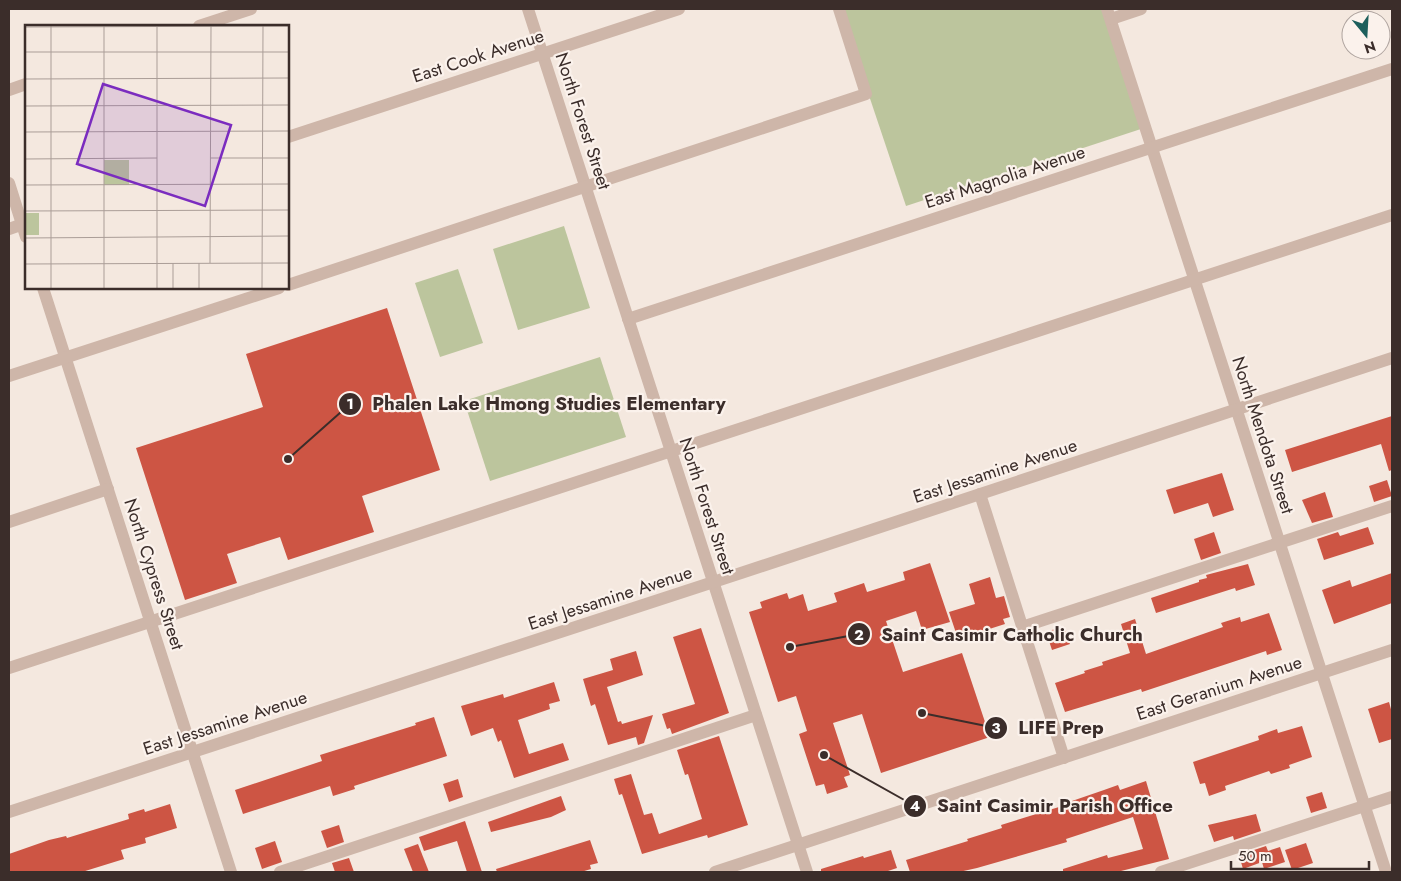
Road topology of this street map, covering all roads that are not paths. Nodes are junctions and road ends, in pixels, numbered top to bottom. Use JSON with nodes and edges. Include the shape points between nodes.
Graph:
{"nodes":[{"id":1,"x":251,"y":9,"type":"edge"},
{"id":2,"x":528,"y":9,"type":"edge"},
{"id":3,"x":679,"y":9,"type":"edge"},
{"id":4,"x":839,"y":9,"type":"edge"},
{"id":5,"x":1141,"y":9,"type":"edge"},
{"id":6,"x":1109,"y":14,"type":"edge"},
{"id":7,"x":202,"y":25,"type":"edge"},
{"id":8,"x":542,"y":53,"type":"junction"},
{"id":9,"x":1392,"y":69,"type":"edge"},
{"id":10,"x":25,"y":84,"type":"edge"},
{"id":11,"x":9,"y":90,"type":"edge"},
{"id":12,"x":289,"y":137,"type":"edge"},
{"id":13,"x":1152,"y":148,"type":"junction"},
{"id":14,"x":9,"y":182,"type":"edge"},
{"id":15,"x":585,"y":186,"type":"junction"},
{"id":16,"x":1392,"y":215,"type":"edge"},
{"id":17,"x":9,"y":228,"type":"edge"},
{"id":18,"x":25,"y":228,"type":"edge"},
{"id":19,"x":1194,"y":278,"type":"junction"},
{"id":20,"x":289,"y":285,"type":"edge"},
{"id":21,"x":43,"y":289,"type":"edge"},
{"id":22,"x":276,"y":289,"type":"edge"},
{"id":23,"x":628,"y":319,"type":"junction"},
{"id":24,"x":65,"y":357,"type":"junction"},
{"id":25,"x":1392,"y":358,"type":"edge"},
{"id":26,"x":9,"y":376,"type":"edge"},
{"id":27,"x":1236,"y":409,"type":"junction"},
{"id":28,"x":672,"y":452,"type":"junction"},
{"id":29,"x":108,"y":489,"type":"junction"},
{"id":30,"x":980,"y":494,"type":"junction"},
{"id":31,"x":1392,"y":506,"type":"edge"},
{"id":32,"x":9,"y":522,"type":"edge"},
{"id":33,"x":1280,"y":543,"type":"junction"},
{"id":34,"x":713,"y":582,"type":"junction"},
{"id":35,"x":150,"y":621,"type":"junction"},
{"id":36,"x":1022,"y":628,"type":"junction"},
{"id":37,"x":1392,"y":650,"type":"edge"},
{"id":38,"x":9,"y":668,"type":"edge"},
{"id":39,"x":1322,"y":673,"type":"junction"},
{"id":40,"x":756,"y":715,"type":"junction"},
{"id":41,"x":192,"y":752,"type":"junction"},
{"id":42,"x":1064,"y":758,"type":"junction"},
{"id":43,"x":1392,"y":796,"type":"edge"},
{"id":44,"x":1364,"y":806,"type":"junction"},
{"id":45,"x":9,"y":812,"type":"edge"},
{"id":46,"x":798,"y":845,"type":"junction"},
{"id":47,"x":231,"y":872,"type":"edge"},
{"id":48,"x":280,"y":872,"type":"edge"},
{"id":49,"x":715,"y":872,"type":"edge"},
{"id":50,"x":807,"y":872,"type":"edge"},
{"id":51,"x":1161,"y":872,"type":"edge"},
{"id":52,"x":1386,"y":872,"type":"edge"}],
"edges":[{"from":1,"to":7,"type":"street"},
{"from":2,"to":8,"type":"street","name":"North Forest Street"},
{"from":3,"to":8,"type":"street","name":"East Cook Avenue"},
{"from":4,"to":15,"type":"street","via":[[866,94]]},
{"from":5,"to":6,"type":"street"},
{"from":6,"to":13,"type":"street","name":"North Mendota Street"},
{"from":8,"to":12,"type":"street","name":"East Cook Avenue"},
{"from":8,"to":15,"type":"street","name":"North Forest Street"},
{"from":9,"to":13,"type":"street","name":"East Magnolia Avenue"},
{"from":10,"to":11,"type":"street"},
{"from":13,"to":19,"type":"street","name":"North Mendota Street"},
{"from":13,"to":23,"type":"street","name":"East Magnolia Avenue"},
{"from":14,"to":18,"type":"street"},
{"from":15,"to":20,"type":"street"},
{"from":15,"to":23,"type":"street","name":"North Forest Street"},
{"from":16,"to":19,"type":"street"},
{"from":17,"to":18,"type":"street"},
{"from":19,"to":27,"type":"street","name":"North Mendota Street"},
{"from":19,"to":28,"type":"street"},
{"from":21,"to":24,"type":"street","name":"North Cypress Street"},
{"from":22,"to":24,"type":"street"},
{"from":23,"to":28,"type":"street","name":"North Forest Street"},
{"from":24,"to":26,"type":"street"},
{"from":24,"to":29,"type":"street","name":"North Cypress Street"},
{"from":25,"to":27,"type":"street","name":"East Jessamine Avenue"},
{"from":27,"to":30,"type":"street","name":"East Jessamine Avenue"},
{"from":27,"to":33,"type":"street","name":"North Mendota Street"},
{"from":28,"to":34,"type":"street","name":"North Forest Street"},
{"from":28,"to":35,"type":"street"},
{"from":29,"to":32,"type":"street"},
{"from":29,"to":35,"type":"street","name":"North Cypress Street"},
{"from":30,"to":34,"type":"street","name":"East Jessamine Avenue"},
{"from":30,"to":36,"type":"street"},
{"from":31,"to":33,"type":"street"},
{"from":33,"to":36,"type":"street"},
{"from":33,"to":39,"type":"street","name":"North Mendota Street"},
{"from":34,"to":40,"type":"street","name":"North Forest Street"},
{"from":34,"to":41,"type":"street","name":"East Jessamine Avenue"},
{"from":35,"to":38,"type":"street"},
{"from":35,"to":41,"type":"street","name":"North Cypress Street"},
{"from":36,"to":42,"type":"street"},
{"from":37,"to":39,"type":"street","name":"East Geranium Avenue"},
{"from":39,"to":42,"type":"street","name":"East Geranium Avenue"},
{"from":39,"to":44,"type":"street","name":"North Mendota Street"},
{"from":40,"to":46,"type":"street","name":"North Forest Street"},
{"from":40,"to":48,"type":"street"},
{"from":41,"to":45,"type":"street","name":"East Jessamine Avenue"},
{"from":41,"to":47,"type":"street","name":"North Cypress Street"},
{"from":42,"to":46,"type":"street","name":"East Geranium Avenue"},
{"from":43,"to":44,"type":"street"},
{"from":44,"to":51,"type":"street"},
{"from":44,"to":52,"type":"street","name":"North Mendota Street"},
{"from":46,"to":49,"type":"street","name":"East Geranium Avenue"},
{"from":46,"to":50,"type":"street","name":"North Forest Street"}]}
